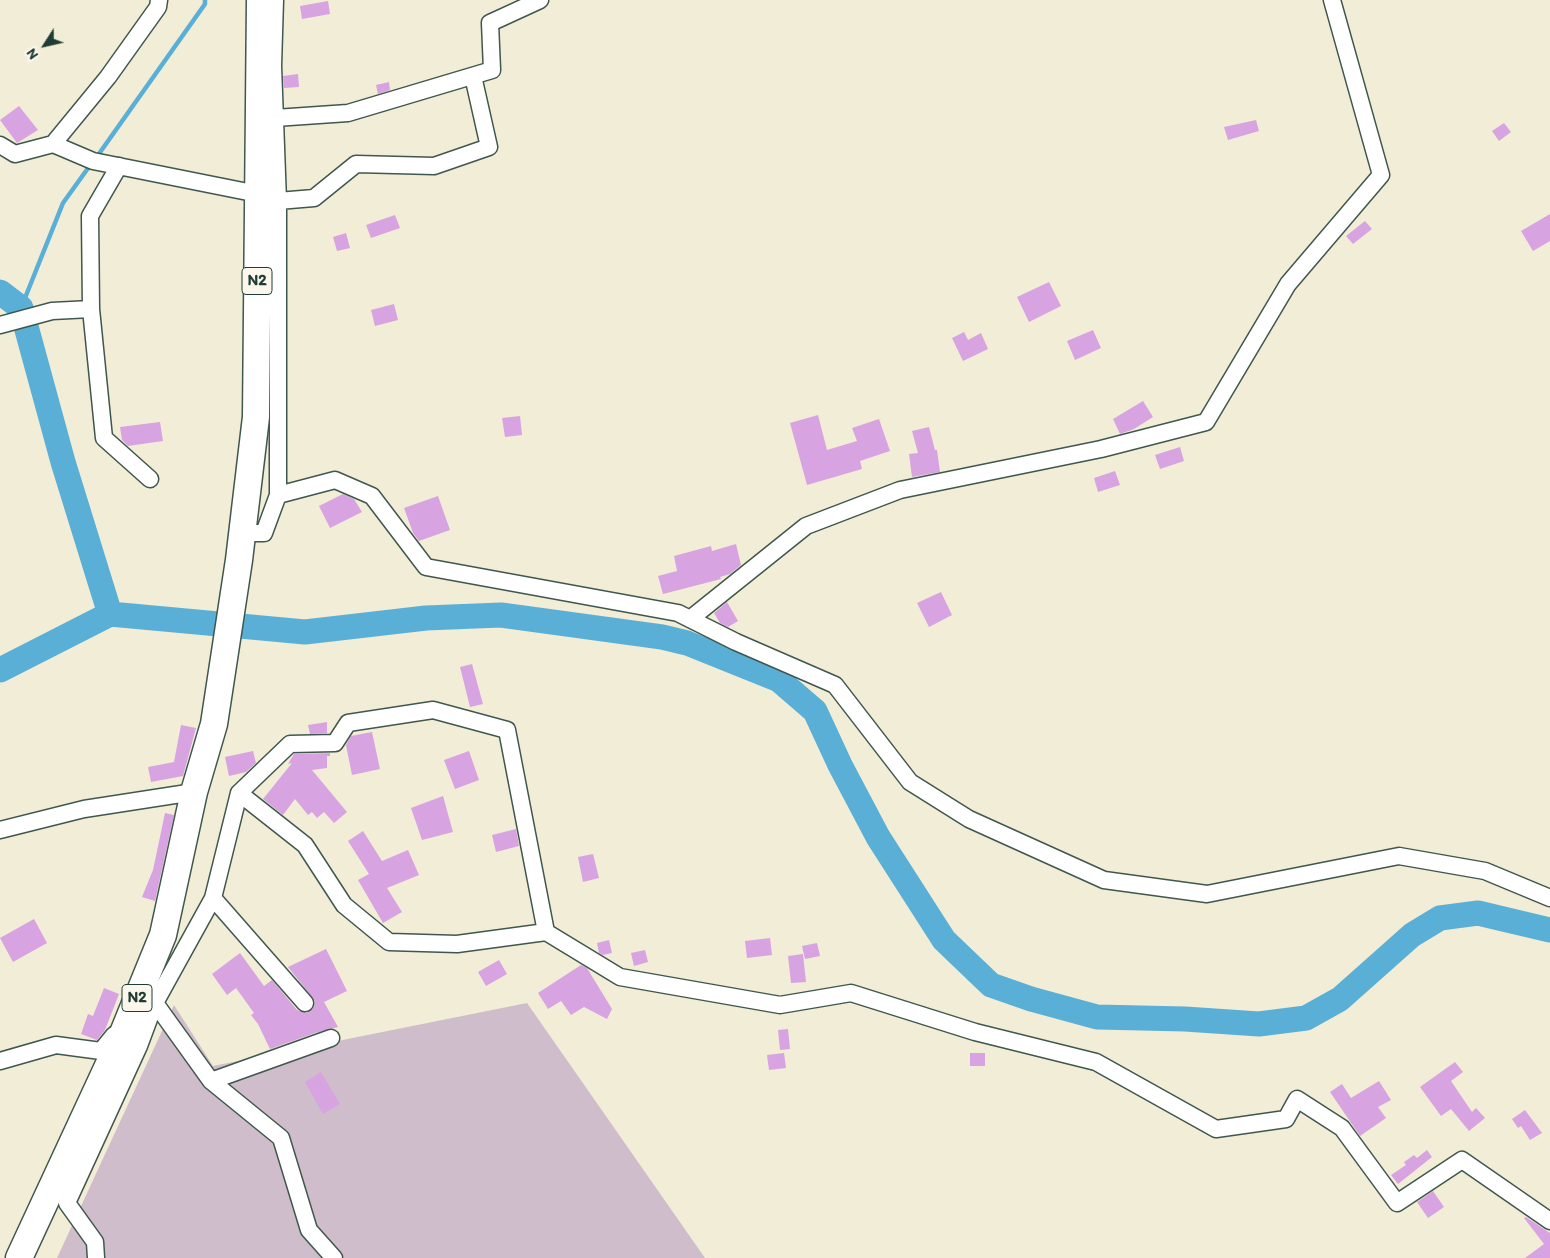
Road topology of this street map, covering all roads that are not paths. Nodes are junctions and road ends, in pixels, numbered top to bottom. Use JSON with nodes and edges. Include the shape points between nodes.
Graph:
{"nodes":[{"id":1,"x":159,"y":0,"type":"edge"},
{"id":2,"x":260,"y":0,"type":"edge"},
{"id":3,"x":275,"y":0,"type":"edge"},
{"id":4,"x":540,"y":0,"type":"edge"},
{"id":5,"x":1332,"y":0,"type":"edge"},
{"id":6,"x":473,"y":76,"type":"junction"},
{"id":7,"x":275,"y":118,"type":"junction"},
{"id":8,"x":53,"y":144,"type":"junction"},
{"id":9,"x":0,"y":145,"type":"edge"},
{"id":10,"x":119,"y":166,"type":"junction"},
{"id":11,"x":268,"y":197,"type":"junction"},
{"id":12,"x":91,"y":309,"type":"junction"},
{"id":13,"x":0,"y":325,"type":"edge"},
{"id":14,"x":150,"y":479,"type":"dead end"},
{"id":15,"x":278,"y":495,"type":"junction"},
{"id":16,"x":242,"y":533,"type":"junction"},
{"id":17,"x":690,"y":619,"type":"junction"},
{"id":18,"x":194,"y":792,"type":"junction"},
{"id":19,"x":239,"y":793,"type":"junction"},
{"id":20,"x":0,"y":830,"type":"edge"},
{"id":21,"x":213,"y":898,"type":"junction"},
{"id":22,"x":1550,"y":898,"type":"edge"},
{"id":23,"x":546,"y":932,"type":"junction"},
{"id":24,"x":305,"y":1003,"type":"dead end"},
{"id":25,"x":155,"y":1004,"type":"junction"},
{"id":26,"x":331,"y":1038,"type":"dead end"},
{"id":27,"x":130,"y":1042,"type":"junction"},
{"id":28,"x":0,"y":1061,"type":"edge"},
{"id":29,"x":211,"y":1081,"type":"junction"},
{"id":30,"x":1550,"y":1221,"type":"edge"},
{"id":31,"x":19,"y":1258,"type":"edge"},
{"id":32,"x":96,"y":1258,"type":"edge"},
{"id":33,"x":334,"y":1258,"type":"edge"}],
"edges":[{"from":1,"to":8,"type":"street","via":[[158,7],[108,77]]},
{"from":2,"to":11,"type":"highway","number":"N2"},
{"from":3,"to":7,"type":"street"},
{"from":4,"to":6,"type":"street","via":[[490,22],[492,70]]},
{"from":5,"to":17,"type":"street","via":[[1381,175],[1288,284],[1206,422],[1101,449],[900,490],[806,526]]},
{"from":6,"to":7,"type":"street","via":[[348,113]]},
{"from":6,"to":11,"type":"street","via":[[489,147],[434,166],[356,164],[314,198]]},
{"from":7,"to":11,"type":"street"},
{"from":8,"to":9,"type":"street","via":[[15,154]]},
{"from":8,"to":10,"type":"street","via":[[93,161]]},
{"from":10,"to":11,"type":"street"},
{"from":10,"to":12,"type":"street","via":[[90,216]]},
{"from":11,"to":15,"type":"street"},
{"from":11,"to":16,"type":"highway","number":"N2","via":[[256,417]]},
{"from":12,"to":13,"type":"street","via":[[52,311]]},
{"from":12,"to":14,"type":"street","via":[[104,438]]},
{"from":15,"to":16,"type":"street","via":[[264,533]]},
{"from":15,"to":17,"type":"street","via":[[335,480],[372,496],[426,567],[678,613]]},
{"from":16,"to":18,"type":"highway","number":"N2","via":[[214,724]]},
{"from":17,"to":22,"type":"street","via":[[836,685],[910,782],[969,819],[1104,880],[1207,894],[1399,856],[1484,871]]},
{"from":18,"to":20,"type":"street","via":[[84,809]]},
{"from":18,"to":27,"type":"highway","number":"N2","via":[[163,935]]},
{"from":19,"to":21,"type":"street"},
{"from":19,"to":23,"type":"street","via":[[305,845],[344,905],[389,942],[457,944]]},
{"from":19,"to":23,"type":"street","via":[[290,744],[335,743],[348,724],[433,710],[507,730]]},
{"from":21,"to":24,"type":"street"},
{"from":21,"to":25,"type":"street"},
{"from":23,"to":30,"type":"street","via":[[620,977],[780,1005],[851,993],[975,1032],[1096,1062],[1216,1129],[1286,1119],[1297,1099],[1342,1128],[1397,1202],[1462,1160]]},
{"from":25,"to":27,"type":"street"},
{"from":25,"to":29,"type":"street"},
{"from":26,"to":29,"type":"street"},
{"from":27,"to":28,"type":"street","via":[[114,1035],[101,1051],[56,1045]]},
{"from":27,"to":31,"type":"highway","number":"N2"},
{"from":27,"to":32,"type":"street","via":[[67,1203],[95,1242]]},
{"from":29,"to":33,"type":"street","via":[[281,1138],[309,1230]]}]}
